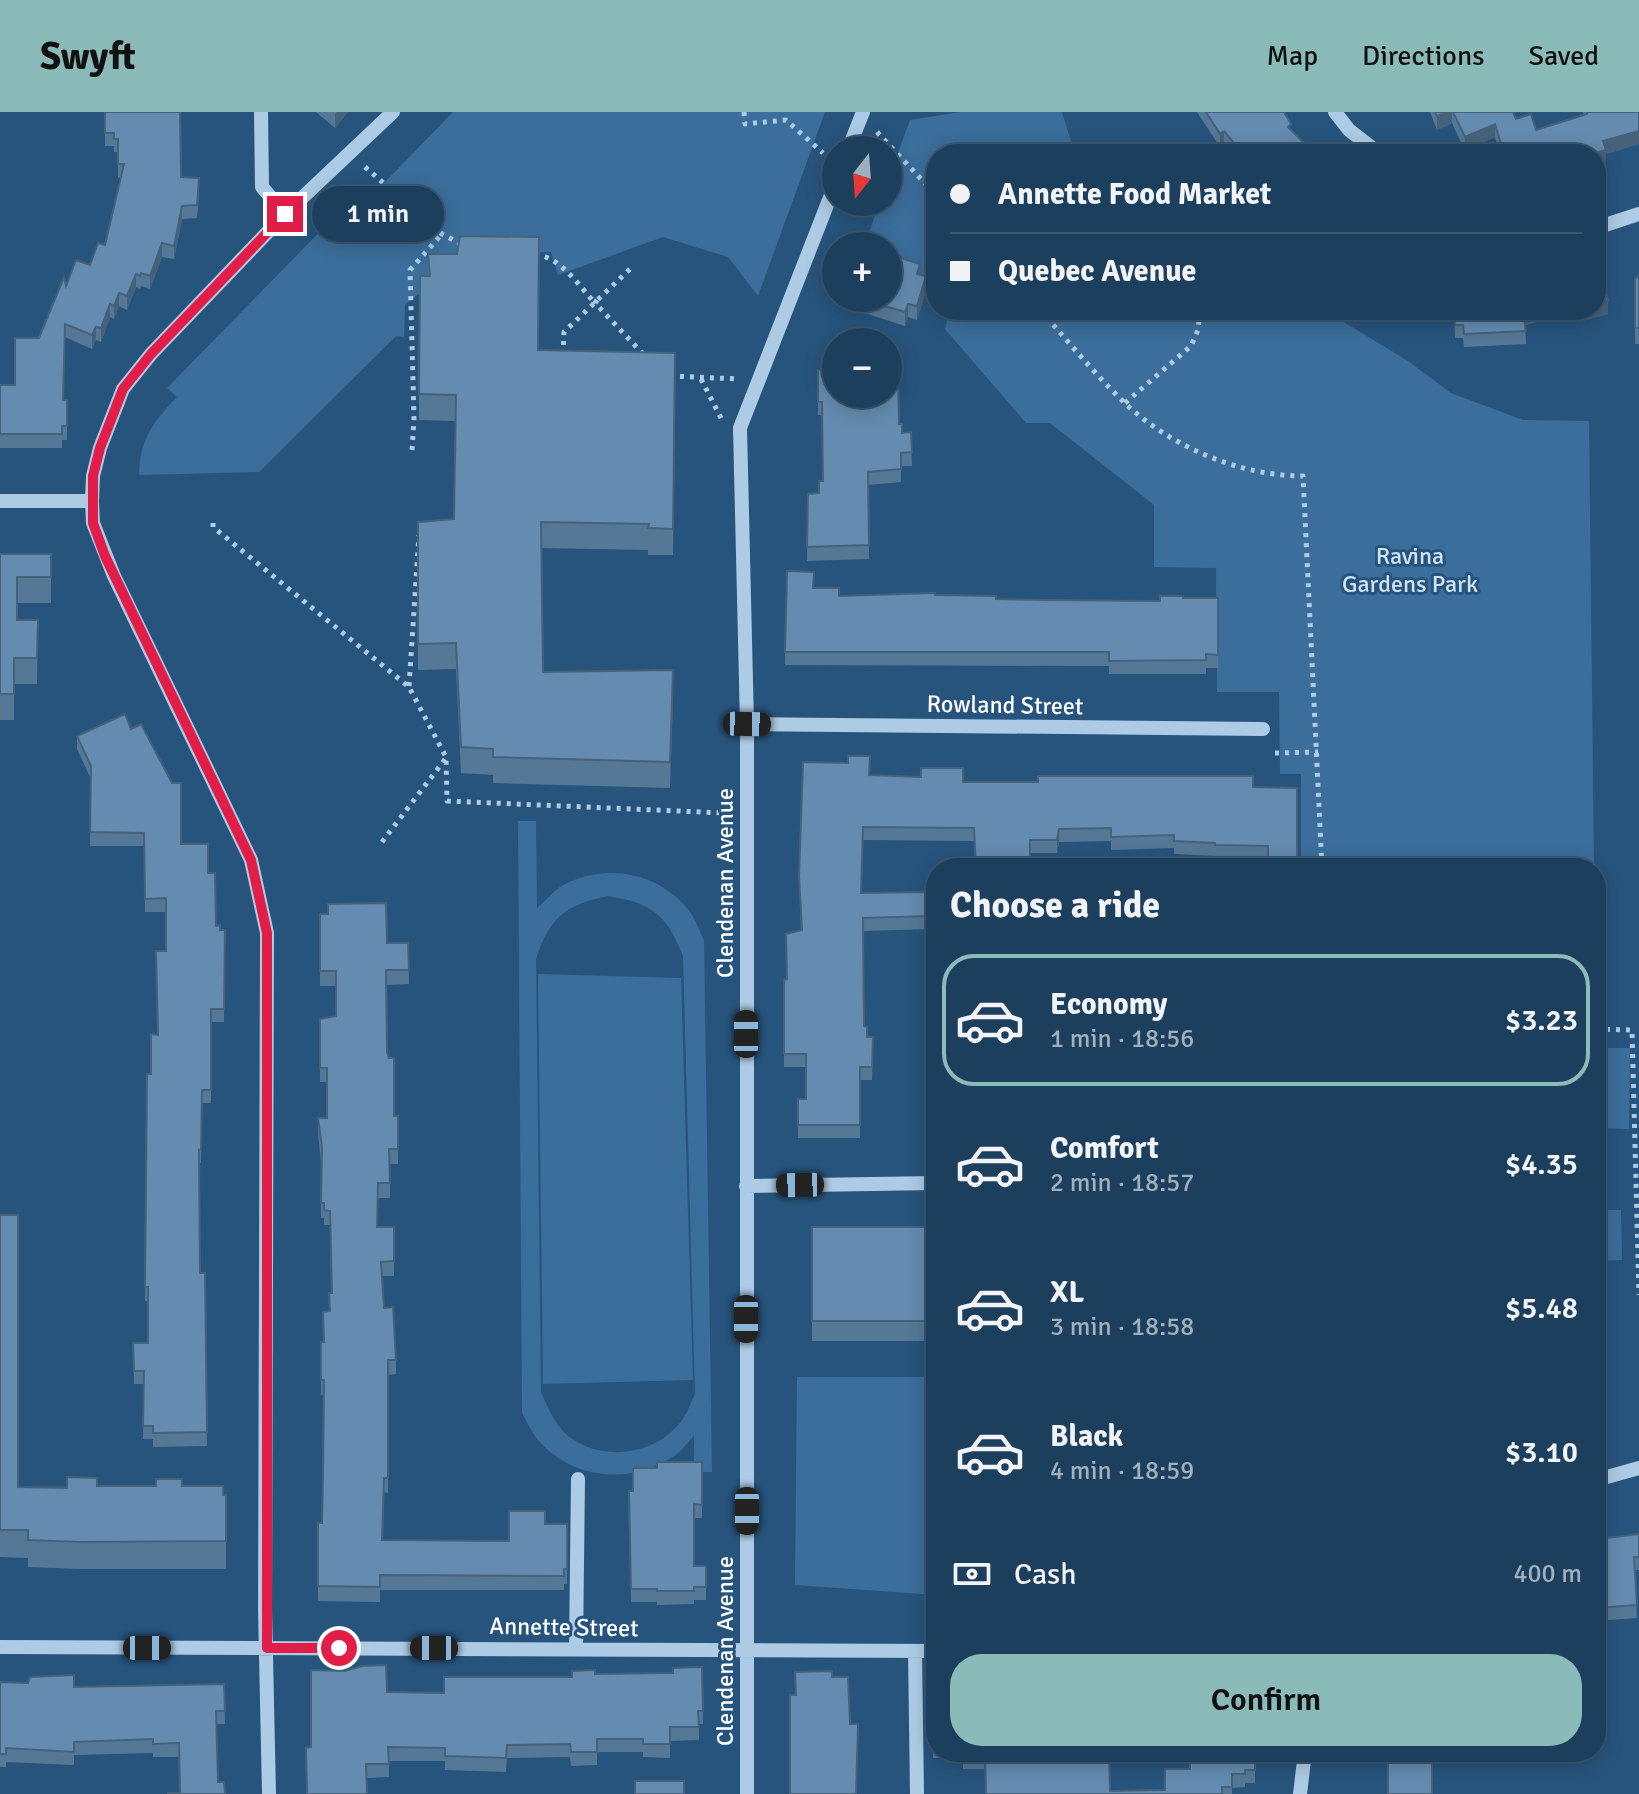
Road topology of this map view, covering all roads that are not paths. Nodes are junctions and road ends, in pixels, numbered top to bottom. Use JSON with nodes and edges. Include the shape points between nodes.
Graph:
{"nodes":[{"id":1,"x":261,"y":112,"type":"edge"},
{"id":2,"x":393,"y":112,"type":"edge"},
{"id":3,"x":863,"y":112,"type":"edge"},
{"id":4,"x":1335,"y":112,"type":"edge"},
{"id":5,"x":854,"y":136,"type":"edge"},
{"id":6,"x":1367,"y":144,"type":"edge"},
{"id":7,"x":285,"y":214,"type":"junction"},
{"id":8,"x":1639,"y":214,"type":"edge"},
{"id":9,"x":823,"y":216,"type":"edge"},
{"id":10,"x":1606,"y":225,"type":"edge"},
{"id":11,"x":0,"y":501,"type":"edge"},
{"id":12,"x":92,"y":501,"type":"junction"},
{"id":13,"x":747,"y":724,"type":"junction"},
{"id":14,"x":1263,"y":729,"type":"dead end"},
{"id":15,"x":926,"y":1183,"type":"edge"},
{"id":16,"x":746,"y":1186,"type":"junction"},
{"id":17,"x":1639,"y":1468,"type":"edge"},
{"id":18,"x":1606,"y":1477,"type":"edge"},
{"id":19,"x":578,"y":1479,"type":"dead end"},
{"id":20,"x":0,"y":1647,"type":"edge"},
{"id":21,"x":267,"y":1648,"type":"junction"},
{"id":22,"x":576,"y":1649,"type":"junction"},
{"id":23,"x":748,"y":1650,"type":"junction"},
{"id":24,"x":915,"y":1651,"type":"junction"},
{"id":25,"x":926,"y":1651,"type":"edge"},
{"id":26,"x":1304,"y":1762,"type":"edge"},
{"id":27,"x":269,"y":1794,"type":"edge"},
{"id":28,"x":747,"y":1794,"type":"edge"},
{"id":29,"x":917,"y":1794,"type":"edge"},
{"id":30,"x":1300,"y":1794,"type":"edge"}],
"edges":[{"from":1,"to":7,"type":"street","via":[[262,187]]},
{"from":2,"to":7,"type":"street"},
{"from":3,"to":5,"type":"street"},
{"from":4,"to":6,"type":"street"},
{"from":7,"to":12,"type":"street","via":[[123,389],[100,448]]},
{"from":8,"to":10,"type":"street"},
{"from":9,"to":13,"type":"street","name":"Clendenan Avenue","via":[[740,428]]},
{"from":11,"to":12,"type":"street"},
{"from":12,"to":21,"type":"street","via":[[93,523],[114,576],[251,860],[267,933]]},
{"from":13,"to":14,"type":"street","name":"Rowland Street"},
{"from":13,"to":16,"type":"street","name":"Clendenan Avenue"},
{"from":15,"to":16,"type":"street"},
{"from":16,"to":23,"type":"street","name":"Clendenan Avenue"},
{"from":17,"to":18,"type":"street"},
{"from":19,"to":22,"type":"street"},
{"from":20,"to":21,"type":"street","name":"Annette Street"},
{"from":21,"to":22,"type":"street","name":"Annette Street"},
{"from":21,"to":27,"type":"street"},
{"from":22,"to":23,"type":"street","name":"Annette Street"},
{"from":23,"to":24,"type":"street","name":"Annette Street"},
{"from":23,"to":28,"type":"street","name":"Clendenan Avenue"},
{"from":24,"to":25,"type":"street","name":"Annette Street"},
{"from":24,"to":29,"type":"street"},
{"from":26,"to":30,"type":"street"}]}
